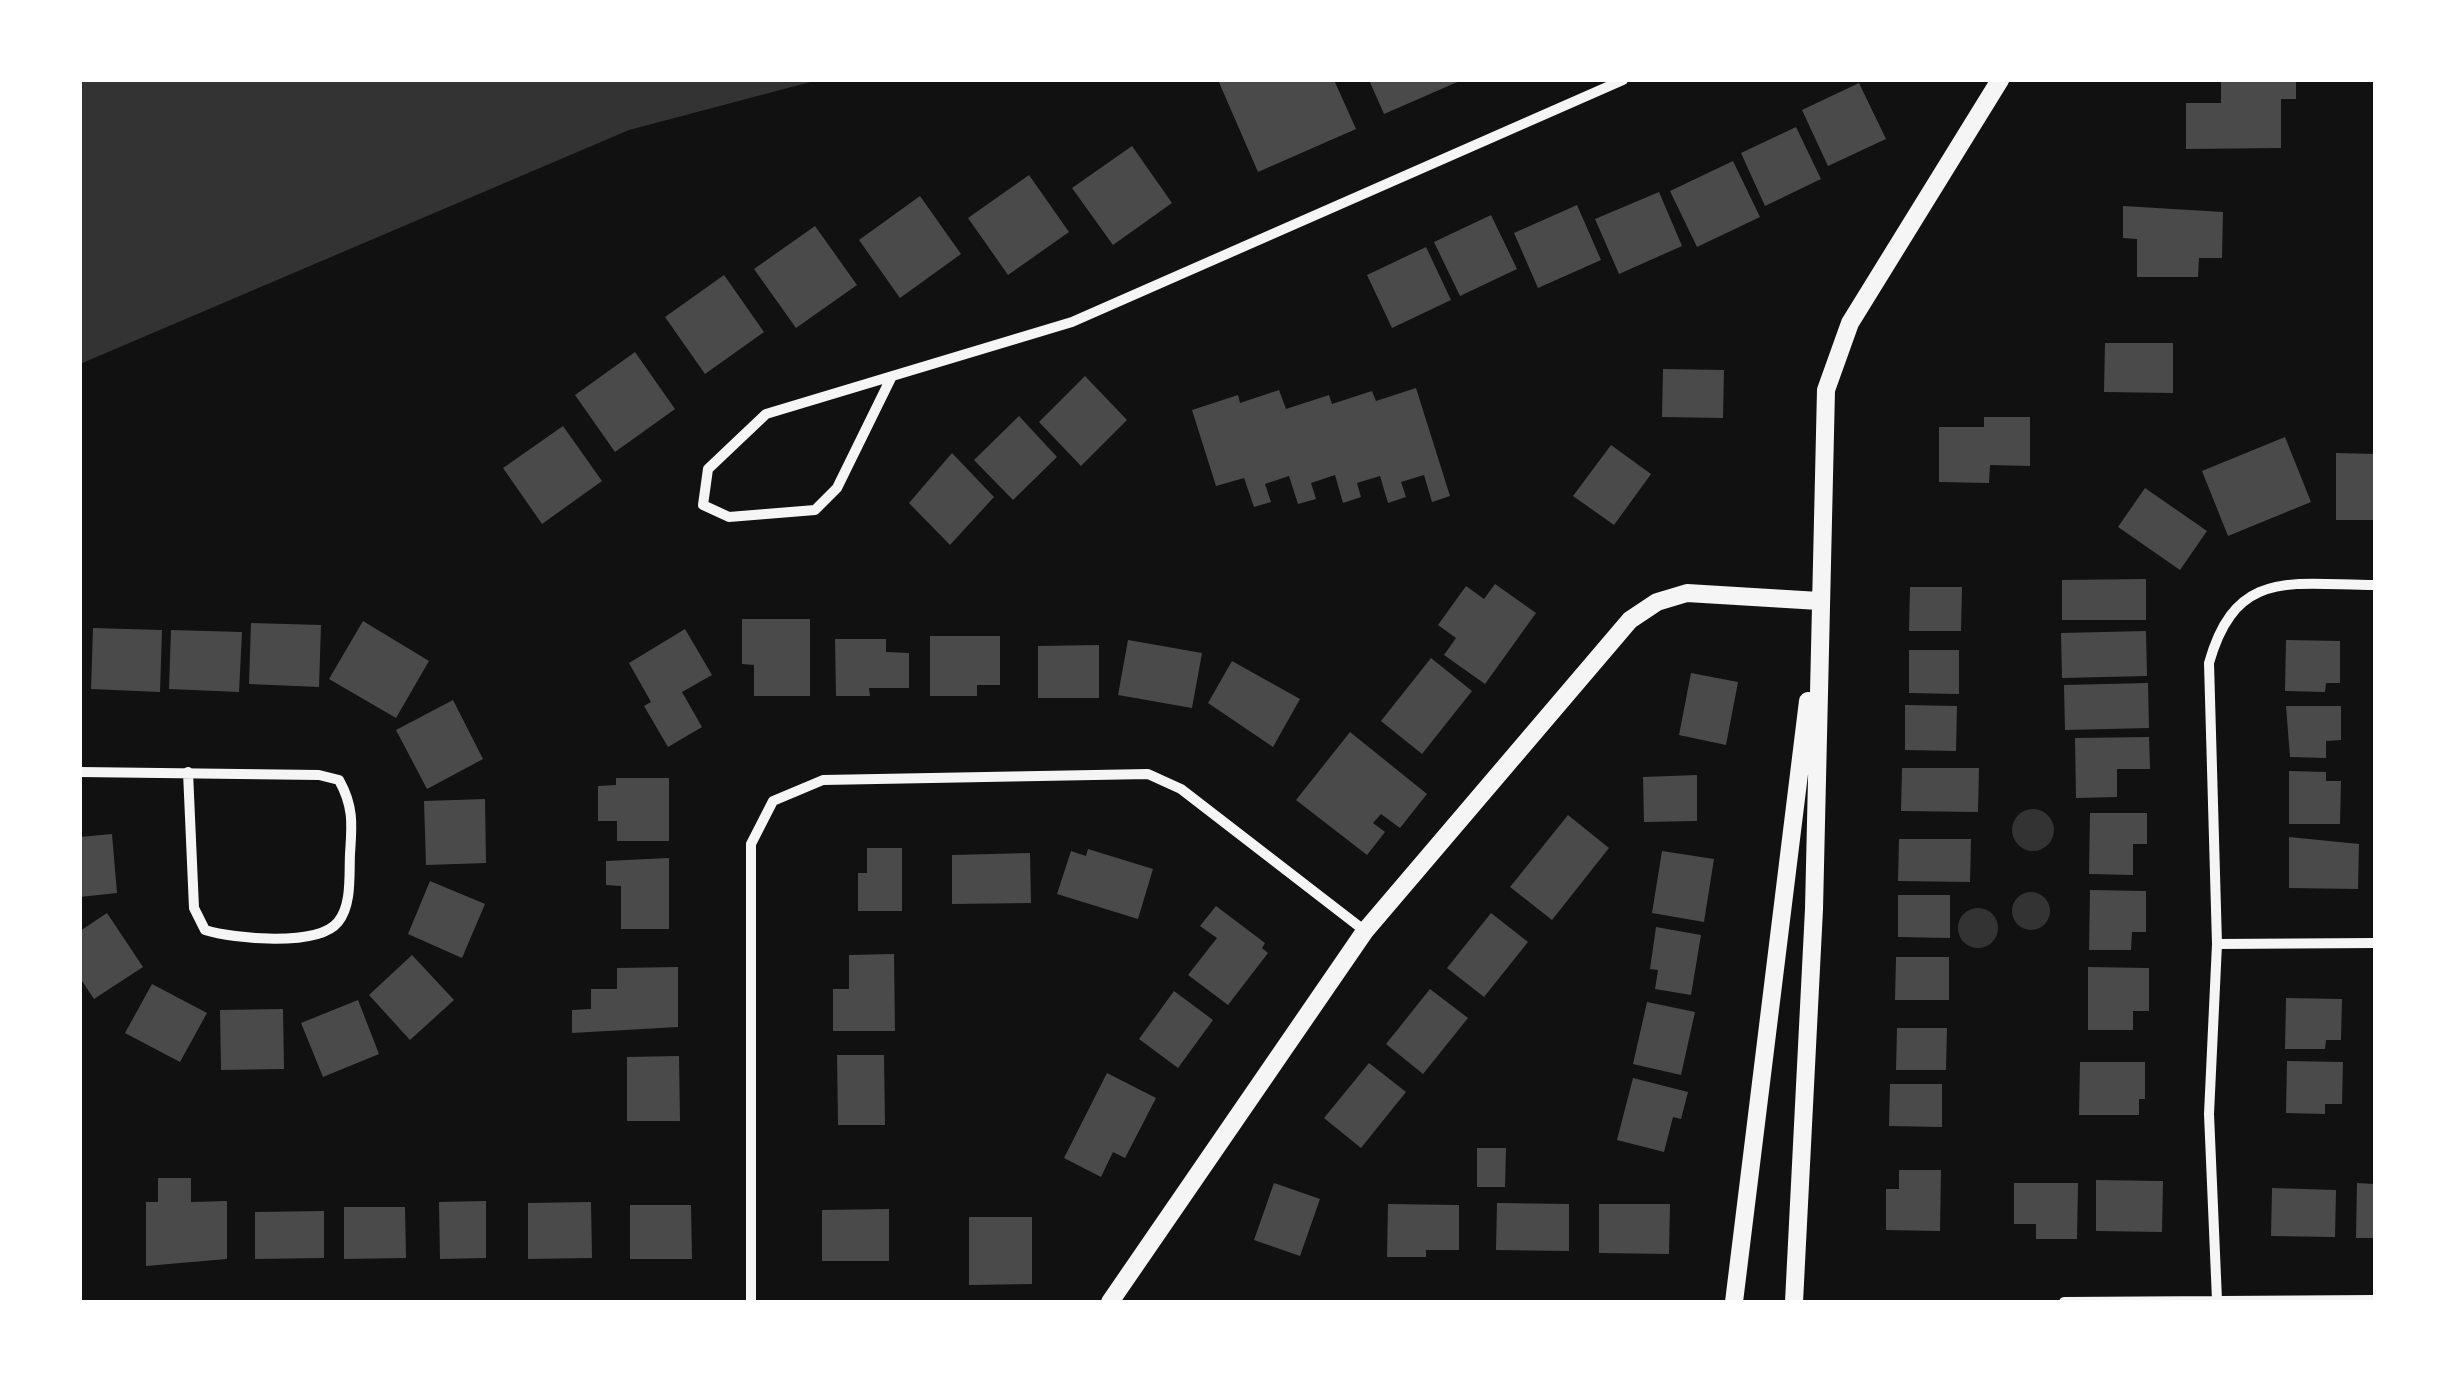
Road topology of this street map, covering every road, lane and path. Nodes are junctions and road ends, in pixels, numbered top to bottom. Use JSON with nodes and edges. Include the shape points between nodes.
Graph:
{"nodes":[{"id":1,"x":1623,"y":80,"type":"edge"},
{"id":2,"x":2000,"y":80,"type":"edge"},
{"id":3,"x":892,"y":376,"type":"junction"},
{"id":4,"x":2375,"y":585,"type":"edge"},
{"id":5,"x":1820,"y":601,"type":"junction"},
{"id":6,"x":80,"y":772,"type":"edge"},
{"id":7,"x":188,"y":772,"type":"junction"},
{"id":8,"x":1365,"y":930,"type":"junction"},
{"id":9,"x":2375,"y":943,"type":"edge"},
{"id":10,"x":2216,"y":944,"type":"junction"},
{"id":11,"x":2217,"y":1300,"type":"edge"},
{"id":12,"x":2375,"y":1300,"type":"edge"},
{"id":13,"x":751,"y":1302,"type":"edge"},
{"id":14,"x":1110,"y":1302,"type":"edge"},
{"id":15,"x":1734,"y":1302,"type":"edge"},
{"id":16,"x":1794,"y":1302,"type":"edge"},
{"id":17,"x":2064,"y":1302,"type":"edge"}],
"edges":[{"from":1,"to":3,"type":"street","via":[[1156,289],[1072,322]]},
{"from":2,"to":5,"type":"street","via":[[1850,322],[1826,390]]},
{"from":3,"to":3,"type":"street","via":[[766,414],[708,470],[703,505],[729,518],[815,510],[837,488]]},
{"from":4,"to":10,"type":"street","via":[[2268,585],[2239,602],[2219,630],[2209,663]]},
{"from":5,"to":8,"type":"street","via":[[1687,593],[1630,620]]},
{"from":5,"to":15,"type":"street"},
{"from":5,"to":16,"type":"street","via":[[1814,909]]},
{"from":6,"to":7,"type":"street"},
{"from":7,"to":7,"type":"street","via":[[339,780],[353,805],[348,898],[340,921],[321,936],[228,937],[205,930],[194,908]]},
{"from":8,"to":13,"type":"street","via":[[1181,789],[1148,774],[823,780],[773,800],[751,844]]},
{"from":8,"to":14,"type":"street"},
{"from":9,"to":10,"type":"street"},
{"from":10,"to":11,"type":"street","via":[[2209,1114]]},
{"from":11,"to":12,"type":"street"},
{"from":11,"to":17,"type":"street"}]}
